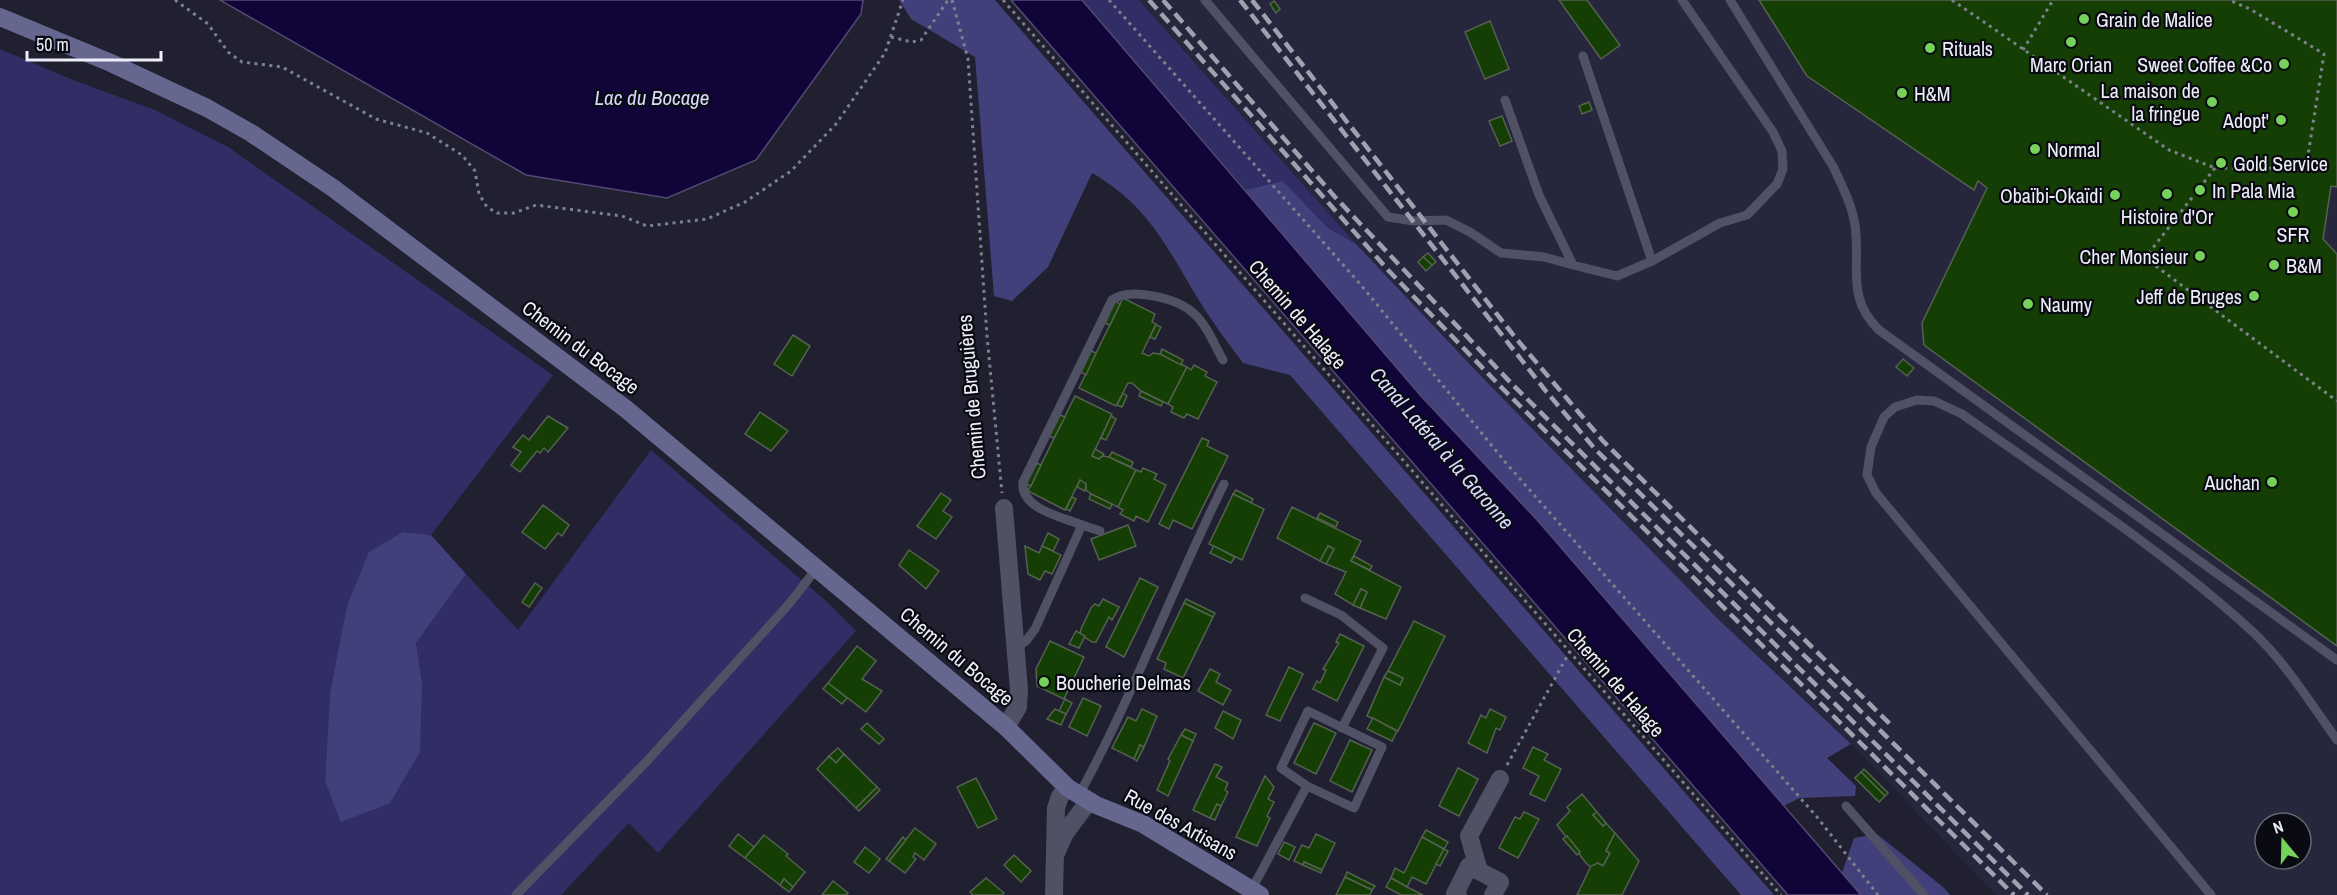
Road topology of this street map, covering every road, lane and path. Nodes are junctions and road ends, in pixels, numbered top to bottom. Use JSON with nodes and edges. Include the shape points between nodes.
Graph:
{"nodes":[{"id":1,"x":175,"y":0,"type":"edge"},
{"id":2,"x":903,"y":0,"type":"edge"},
{"id":3,"x":950,"y":0,"type":"edge"},
{"id":4,"x":1003,"y":0,"type":"edge"},
{"id":5,"x":1109,"y":0,"type":"edge"},
{"id":6,"x":1205,"y":0,"type":"edge"},
{"id":7,"x":1682,"y":0,"type":"edge"},
{"id":8,"x":1730,"y":0,"type":"edge"},
{"id":9,"x":1952,"y":0,"type":"edge"},
{"id":10,"x":2053,"y":0,"type":"edge"},
{"id":11,"x":2229,"y":0,"type":"edge"},
{"id":12,"x":0,"y":17,"type":"edge"},
{"id":13,"x":891,"y":37,"type":"junction"},
{"id":14,"x":2023,"y":50,"type":"junction"},
{"id":15,"x":1583,"y":56,"type":"dead end"},
{"id":16,"x":1505,"y":100,"type":"dead end"},
{"id":17,"x":2215,"y":168,"type":"junction"},
{"id":18,"x":1653,"y":261,"type":"junction"},
{"id":19,"x":1573,"y":265,"type":"junction"},
{"id":20,"x":1223,"y":360,"type":"dead end"},
{"id":21,"x":2337,"y":401,"type":"edge"},
{"id":22,"x":1224,"y":484,"type":"dead end"},
{"id":23,"x":1004,"y":508,"type":"joint"},
{"id":24,"x":1082,"y":525,"type":"junction"},
{"id":25,"x":1100,"y":531,"type":"dead end"},
{"id":26,"x":817,"y":568,"type":"junction"},
{"id":27,"x":1305,"y":598,"type":"dead end"},
{"id":28,"x":1016,"y":648,"type":"junction"},
{"id":29,"x":1570,"y":651,"type":"junction"},
{"id":30,"x":2337,"y":660,"type":"edge"},
{"id":31,"x":1006,"y":727,"type":"junction"},
{"id":32,"x":1342,"y":728,"type":"junction"},
{"id":33,"x":2337,"y":740,"type":"edge"},
{"id":34,"x":1500,"y":779,"type":"joint"},
{"id":35,"x":1307,"y":786,"type":"junction"},
{"id":36,"x":1079,"y":795,"type":"junction"},
{"id":37,"x":1846,"y":806,"type":"dead end"},
{"id":38,"x":1055,"y":854,"type":"junction"},
{"id":39,"x":1479,"y":871,"type":"junction"},
{"id":40,"x":1256,"y":892,"type":"edge"},
{"id":41,"x":516,"y":895,"type":"edge"},
{"id":42,"x":1054,"y":895,"type":"edge"},
{"id":43,"x":1458,"y":895,"type":"edge"},
{"id":44,"x":1493,"y":895,"type":"edge"},
{"id":45,"x":1781,"y":895,"type":"edge"},
{"id":46,"x":1878,"y":895,"type":"edge"},
{"id":47,"x":1924,"y":895,"type":"edge"},
{"id":48,"x":2211,"y":895,"type":"edge"}],
"edges":[{"from":1,"to":13,"type":"path","via":[[208,24],[228,52],[242,62],[282,67],[376,119],[427,133],[462,155],[475,171],[478,194],[487,207],[498,213],[514,213],[536,205],[622,216],[646,226],[707,219],[745,202],[790,171],[836,124],[885,53]]},
{"from":2,"to":13,"type":"path"},
{"from":3,"to":13,"type":"path","via":[[921,40]]},
{"from":3,"to":23,"type":"path","name":"Chemin de Bruguières","via":[[968,59],[987,336]]},
{"from":4,"to":29,"type":"path","name":"Chemin de Halage"},
{"from":5,"to":46,"type":"path","via":[[1360,285],[1506,463],[1817,817]]},
{"from":6,"to":19,"type":"lane","via":[[1388,217],[1446,220],[1501,253],[1544,257]]},
{"from":7,"to":18,"type":"lane","via":[[1773,132],[1782,151],[1783,169],[1777,184],[1747,215],[1720,223]]},
{"from":8,"to":30,"type":"lane","via":[[1834,168],[1847,197],[1855,226],[1858,298],[1865,317]]},
{"from":9,"to":14,"type":"path"},
{"from":10,"to":14,"type":"path"},
{"from":11,"to":17,"type":"path","via":[[2324,54],[2306,168]]},
{"from":12,"to":26,"type":"street","name":"Chemin du Bocage","via":[[207,108],[333,188],[626,409]]},
{"from":14,"to":17,"type":"path","via":[[2169,150]]},
{"from":15,"to":18,"type":"lane"},
{"from":16,"to":19,"type":"lane","via":[[1539,195]]},
{"from":17,"to":21,"type":"path","via":[[2145,258]]},
{"from":18,"to":19,"type":"lane","via":[[1617,276]]},
{"from":20,"to":24,"type":"lane","via":[[1203,324],[1181,305],[1137,293],[1120,294],[1112,300],[1022,489],[1030,503]]},
{"from":22,"to":36,"type":"lane","via":[[1143,667]]},
{"from":23,"to":28,"type":"street"},
{"from":24,"to":25,"type":"lane"},
{"from":24,"to":28,"type":"lane","via":[[1035,629]]},
{"from":26,"to":31,"type":"street","name":"Chemin du Bocage"},
{"from":26,"to":41,"type":"lane","via":[[648,760]]},
{"from":27,"to":32,"type":"lane","via":[[1341,615],[1383,648]]},
{"from":28,"to":31,"type":"street","via":[[1018,707]]},
{"from":29,"to":34,"type":"path"},
{"from":29,"to":45,"type":"path","name":"Chemin de Halage"},
{"from":31,"to":36,"type":"street","name":"Chemin du Bocage"},
{"from":32,"to":35,"type":"lane","via":[[1308,711],[1281,768]]},
{"from":32,"to":35,"type":"lane","via":[[1382,747],[1354,808]]},
{"from":33,"to":48,"type":"lane","via":[[2254,633],[2139,540],[1962,414],[1934,401],[1917,400],[1895,407],[1884,417],[1871,447],[1867,475],[1876,492]]},
{"from":34,"to":39,"type":"street","via":[[1469,836]]},
{"from":35,"to":40,"type":"lane"},
{"from":36,"to":38,"type":"street"},
{"from":36,"to":38,"type":"street","via":[[1060,796]]},
{"from":36,"to":40,"type":"street","name":"Rue des Artisans","via":[[1143,824]]},
{"from":37,"to":47,"type":"lane"},
{"from":38,"to":42,"type":"street"},
{"from":39,"to":43,"type":"street","via":[[1469,866],[1455,894]]},
{"from":39,"to":44,"type":"street","via":[[1500,882]]}]}
